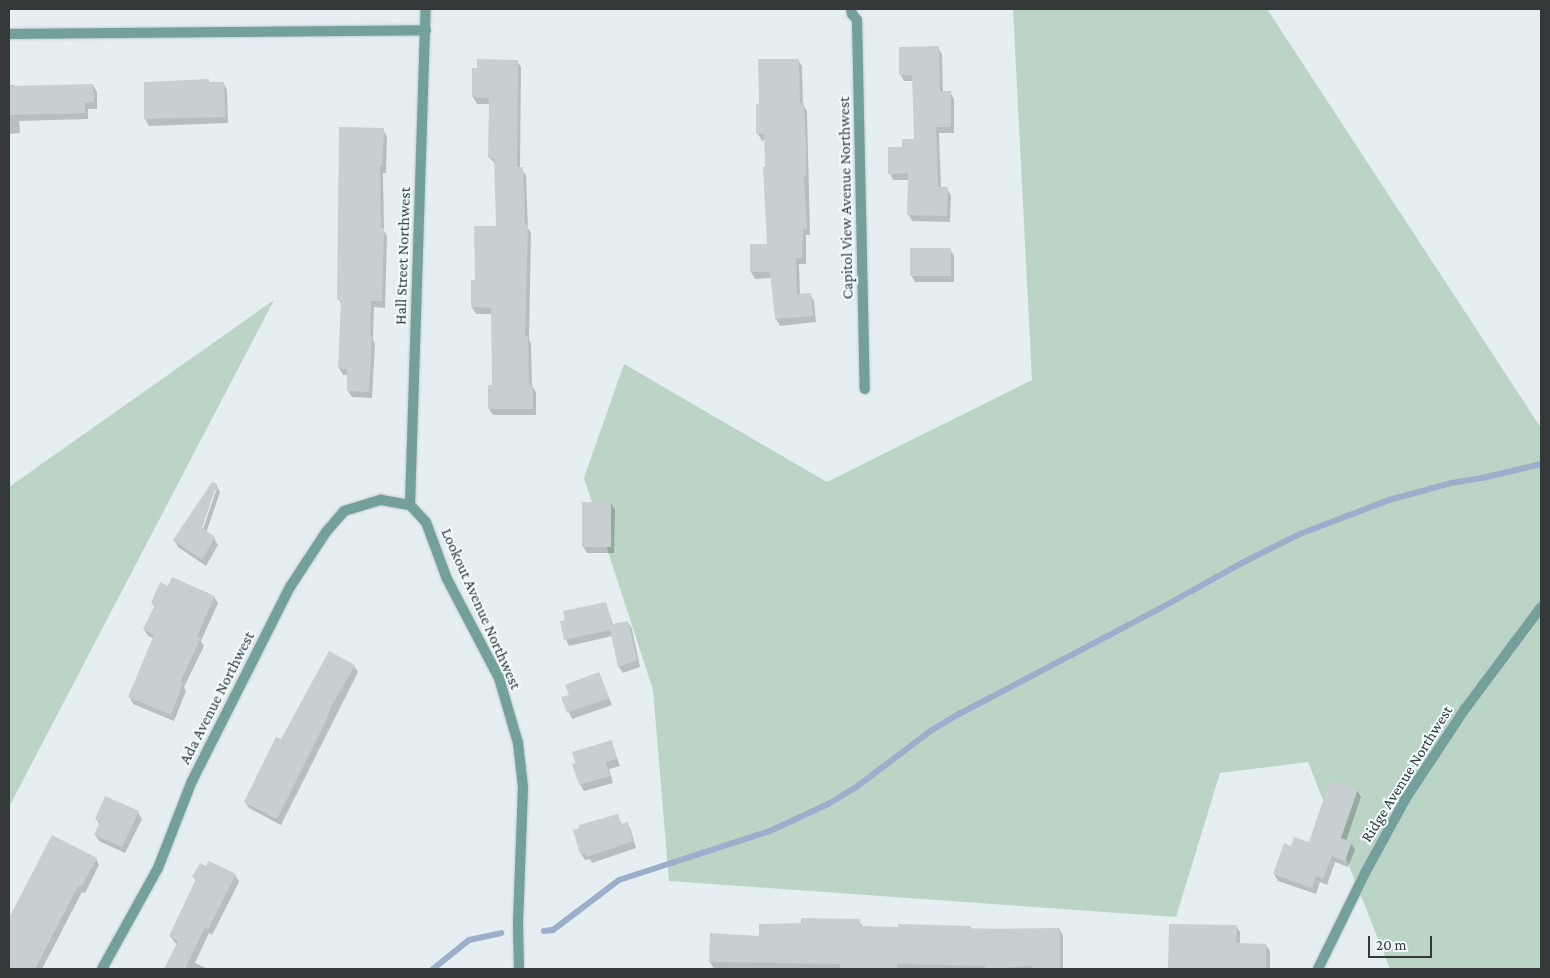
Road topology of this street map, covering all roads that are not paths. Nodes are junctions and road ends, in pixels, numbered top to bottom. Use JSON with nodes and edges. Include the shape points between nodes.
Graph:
{"nodes":[{"id":1,"x":426,"y":9,"type":"edge"},
{"id":2,"x":852,"y":9,"type":"edge"},
{"id":3,"x":426,"y":30,"type":"junction"},
{"id":4,"x":9,"y":34,"type":"edge"},
{"id":5,"x":865,"y":389,"type":"dead end"},
{"id":6,"x":410,"y":505,"type":"junction"},
{"id":7,"x":1541,"y":607,"type":"edge"},
{"id":8,"x":102,"y":969,"type":"edge"},
{"id":9,"x":519,"y":969,"type":"edge"},
{"id":10,"x":1318,"y":969,"type":"edge"}],
"edges":[{"from":1,"to":3,"type":"street","name":"Hall Street Northwest"},
{"from":2,"to":5,"type":"street","name":"Capitol View Avenue Northwest","via":[[857,20]]},
{"from":3,"to":4,"type":"street"},
{"from":3,"to":6,"type":"street","name":"Hall Street Northwest"},
{"from":6,"to":8,"type":"street","name":"Ada Avenue Northwest","via":[[381,500],[344,511],[326,532],[290,587],[192,781],[158,868]]},
{"from":6,"to":9,"type":"street","name":"Lookout Avenue Northwest","via":[[426,522],[448,579],[499,678],[518,743],[523,787]]},
{"from":7,"to":10,"type":"street","name":"Ridge Avenue Northwest","via":[[1465,709],[1406,798]]}]}
